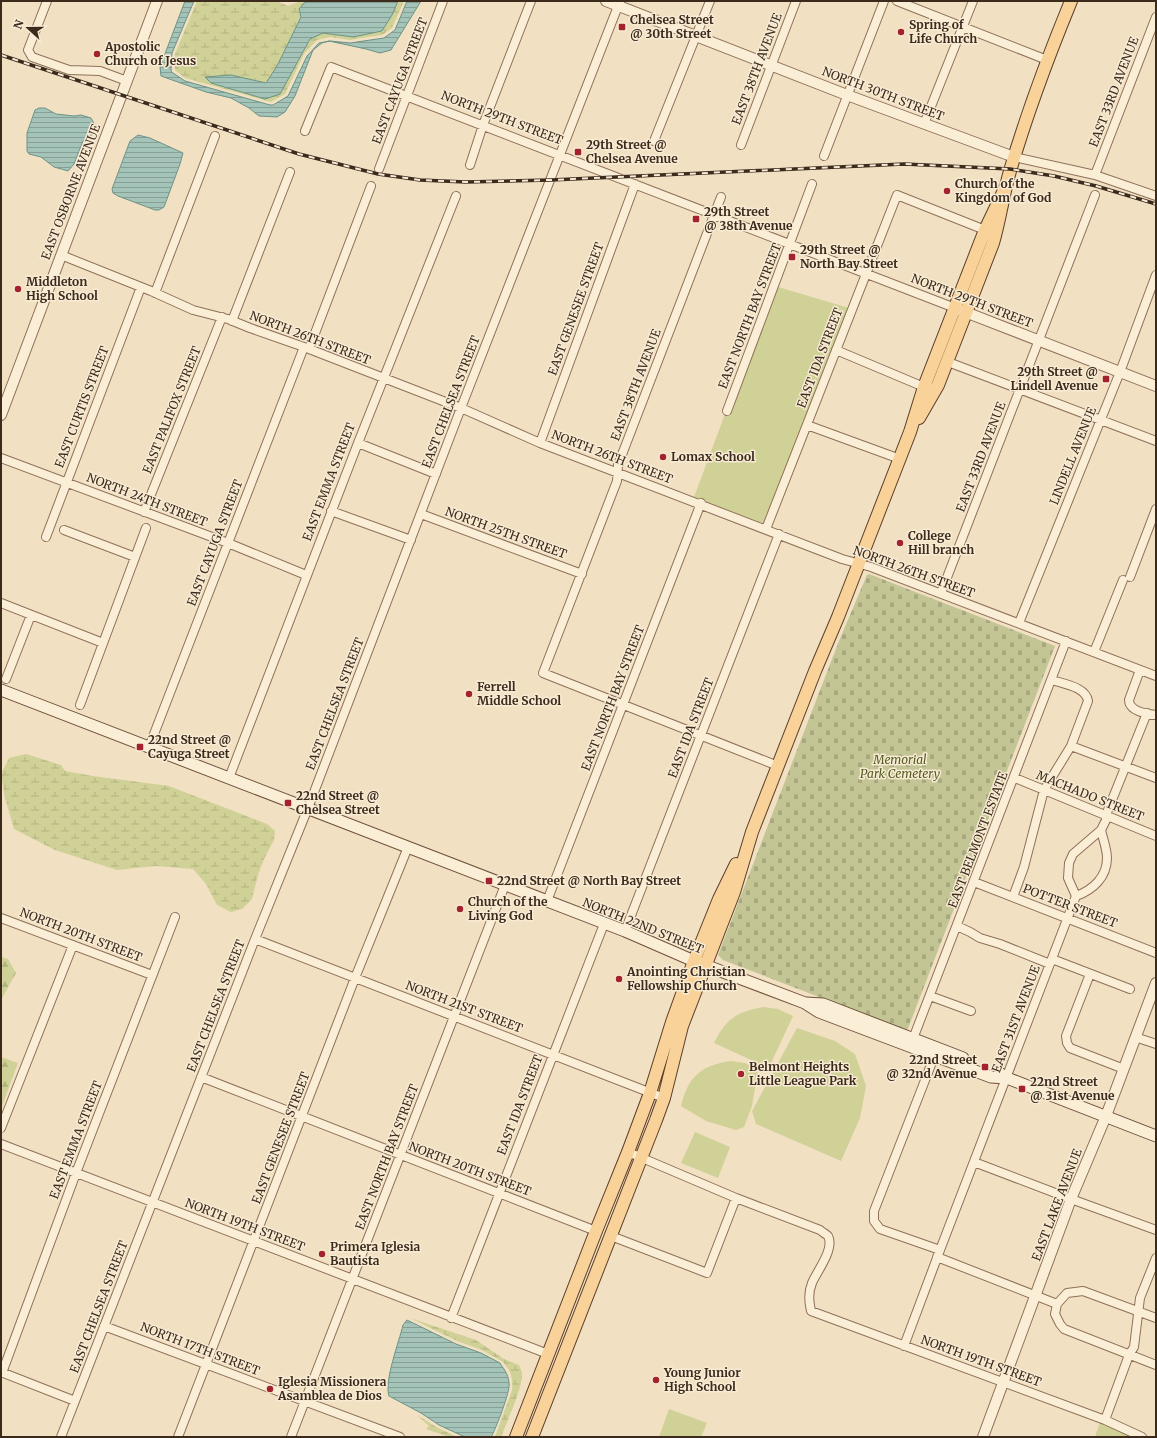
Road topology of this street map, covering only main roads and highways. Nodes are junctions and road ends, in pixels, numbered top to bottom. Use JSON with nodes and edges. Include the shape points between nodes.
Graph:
{"nodes":[{"id":1,"x":1071,"y":1,"type":"edge"},
{"id":2,"x":1006,"y":186,"type":"junction"},
{"id":3,"x":961,"y":311,"type":"junction"},
{"id":4,"x":910,"y":432,"type":"junction"},
{"id":5,"x":1,"y":690,"type":"edge"},
{"id":6,"x":752,"y":832,"type":"junction"},
{"id":7,"x":694,"y":961,"type":"junction"},
{"id":8,"x":706,"y":965,"type":"junction"},
{"id":9,"x":1156,"y":1136,"type":"edge"},
{"id":10,"x":613,"y":1189,"type":"junction"},
{"id":11,"x":610,"y":1236,"type":"junction"},
{"id":12,"x":516,"y":1437,"type":"edge"},
{"id":13,"x":532,"y":1437,"type":"edge"}],
"edges":[{"from":1,"to":2,"type":"main road","via":[[1031,103]]},
{"from":2,"to":3,"type":"main road","via":[[985,230]]},
{"from":2,"to":3,"type":"main road","via":[[993,243]]},
{"from":3,"to":4,"type":"main road","via":[[924,387]]},
{"from":3,"to":4,"type":"main road","via":[[948,362],[929,402]]},
{"from":4,"to":6,"type":"main road"},
{"from":5,"to":7,"type":"main road","name":"NORTH 22ND STREET","via":[[547,901]]},
{"from":6,"to":7,"type":"main road","via":[[719,899]]},
{"from":6,"to":8,"type":"main road","via":[[734,892]]},
{"from":7,"to":8,"type":"main road","name":"NORTH 22ND STREET"},
{"from":7,"to":10,"type":"main road","via":[[650,1092]]},
{"from":8,"to":9,"type":"main road","name":"NORTH 22ND STREET","via":[[805,1003],[823,1004],[936,1052],[993,1070],[1007,1078]]},
{"from":8,"to":11,"type":"main road","via":[[682,1026],[664,1098]]},
{"from":10,"to":11,"type":"main road","via":[[605,1221],[606,1231]]},
{"from":10,"to":12,"type":"main road"},
{"from":11,"to":13,"type":"main road"}]}
